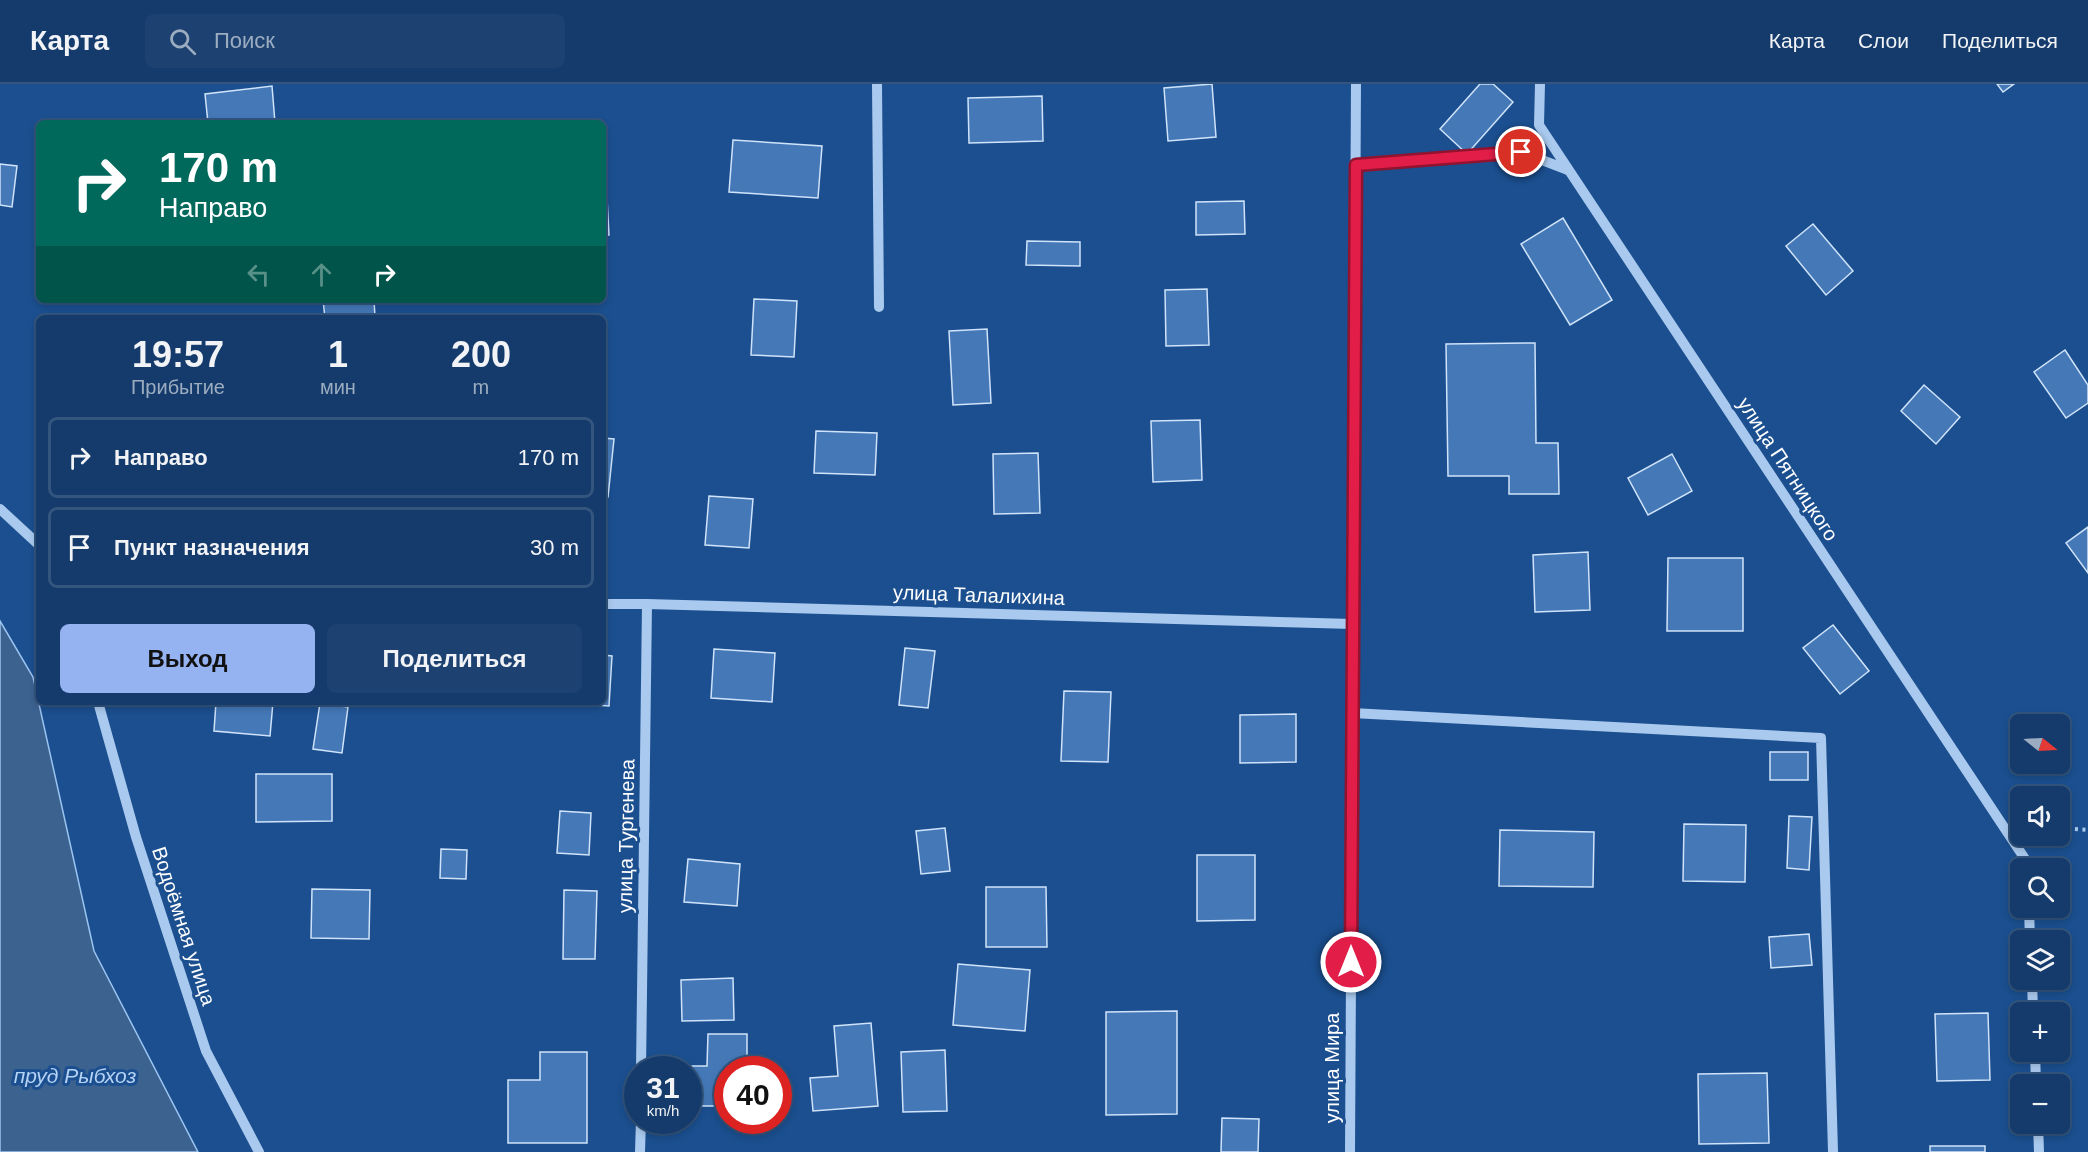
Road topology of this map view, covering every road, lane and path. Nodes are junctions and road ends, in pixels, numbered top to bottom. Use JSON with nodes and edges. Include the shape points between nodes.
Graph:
{"nodes":[{"id":1,"x":877,"y":84,"type":"edge"},
{"id":2,"x":1356,"y":84,"type":"edge"},
{"id":3,"x":1540,"y":84,"type":"edge"},
{"id":4,"x":1356,"y":165,"type":"junction"},
{"id":5,"x":1569,"y":170,"type":"junction"},
{"id":6,"x":879,"y":307,"type":"dead end"},
{"id":7,"x":0,"y":509,"type":"edge"},
{"id":8,"x":36,"y":542,"type":"edge"},
{"id":9,"x":606,"y":604,"type":"edge"},
{"id":10,"x":647,"y":604,"type":"junction"},
{"id":11,"x":1353,"y":624,"type":"junction"},
{"id":12,"x":99,"y":705,"type":"edge"},
{"id":13,"x":1352,"y":713,"type":"junction"},
{"id":14,"x":2070,"y":829,"type":"edge"},
{"id":15,"x":2088,"y":830,"type":"edge"},
{"id":16,"x":2024,"y":858,"type":"edge"},
{"id":17,"x":641,"y":1056,"type":"edge"},
{"id":18,"x":641,"y":1134,"type":"edge"},
{"id":19,"x":2038,"y":1134,"type":"edge"},
{"id":20,"x":259,"y":1152,"type":"edge"},
{"id":21,"x":640,"y":1152,"type":"edge"},
{"id":22,"x":1350,"y":1152,"type":"edge"},
{"id":23,"x":1833,"y":1152,"type":"edge"},
{"id":24,"x":2039,"y":1152,"type":"edge"}],
"edges":[{"from":1,"to":6,"type":"street"},
{"from":2,"to":4,"type":"street","name":"улица Мира"},
{"from":3,"to":5,"type":"street","name":"улица Пятницкого","via":[[1539,125]]},
{"from":4,"to":5,"type":"street","via":[[1521,152]]},
{"from":4,"to":11,"type":"street","name":"улица Мира"},
{"from":5,"to":16,"type":"street","name":"улица Пятницкого"},
{"from":7,"to":8,"type":"street"},
{"from":9,"to":10,"type":"street","name":"улица Талалихина"},
{"from":10,"to":11,"type":"street","name":"улица Талалихина"},
{"from":10,"to":17,"type":"street","name":"улица Тургенева"},
{"from":11,"to":13,"type":"street","name":"улица Мира"},
{"from":12,"to":20,"type":"street","name":"Водоёмная улица","via":[[136,837],[206,1051]]},
{"from":13,"to":22,"type":"street","name":"улица Мира"},
{"from":13,"to":23,"type":"street","via":[[1821,738]]},
{"from":14,"to":15,"type":"path"},
{"from":18,"to":21,"type":"street"},
{"from":19,"to":24,"type":"street"}]}
